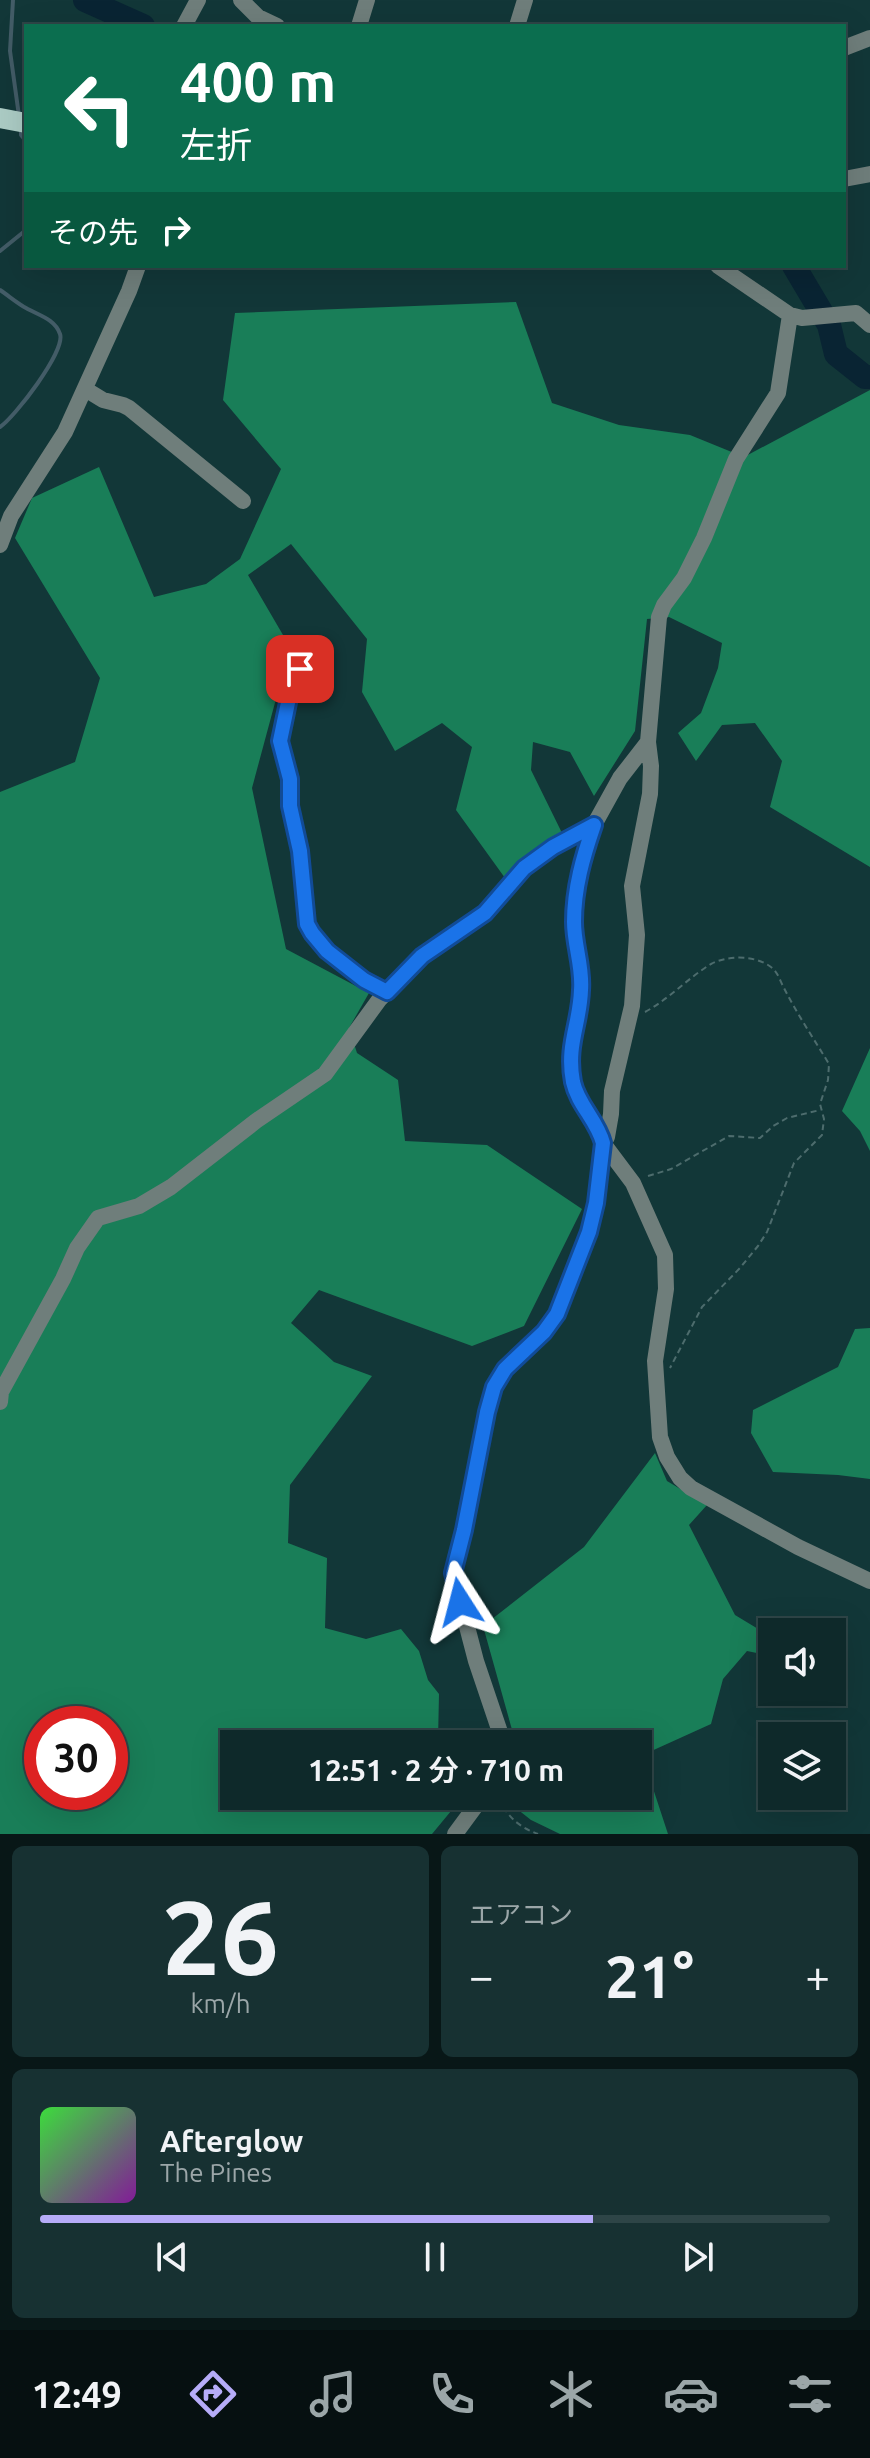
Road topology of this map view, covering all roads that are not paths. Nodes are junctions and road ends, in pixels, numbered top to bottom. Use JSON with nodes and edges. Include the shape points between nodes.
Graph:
{"nodes":[{"id":1,"x":198,"y":0,"type":"edge"},
{"id":2,"x":241,"y":0,"type":"edge"},
{"id":3,"x":367,"y":0,"type":"edge"},
{"id":4,"x":525,"y":0,"type":"edge"},
{"id":5,"x":185,"y":24,"type":"edge"},
{"id":6,"x":273,"y":24,"type":"edge"},
{"id":7,"x":360,"y":24,"type":"edge"},
{"id":8,"x":518,"y":24,"type":"edge"},
{"id":9,"x":870,"y":38,"type":"edge"},
{"id":10,"x":846,"y":47,"type":"edge"},
{"id":11,"x":0,"y":118,"type":"edge"},
{"id":12,"x":24,"y":123,"type":"edge"},
{"id":13,"x":870,"y":174,"type":"edge"},
{"id":14,"x":846,"y":179,"type":"edge"},
{"id":15,"x":137,"y":268,"type":"edge"},
{"id":16,"x":721,"y":268,"type":"edge"},
{"id":17,"x":863,"y":310,"type":"edge"},
{"id":18,"x":790,"y":315,"type":"junction"},
{"id":19,"x":870,"y":325,"type":"edge"},
{"id":20,"x":85,"y":389,"type":"junction"},
{"id":21,"x":243,"y":501,"type":"dead end"},
{"id":22,"x":0,"y":543,"type":"edge"},
{"id":23,"x":300,"y":669,"type":"dead end"},
{"id":24,"x":648,"y":742,"type":"junction"},
{"id":25,"x":594,"y":825,"type":"junction"},
{"id":26,"x":387,"y":992,"type":"junction"},
{"id":27,"x":603,"y":1143,"type":"junction"},
{"id":28,"x":0,"y":1402,"type":"edge"},
{"id":29,"x":870,"y":1581,"type":"edge"},
{"id":30,"x":499,"y":1730,"type":"edge"},
{"id":31,"x":473,"y":1810,"type":"edge"},
{"id":32,"x":455,"y":1834,"type":"edge"}],
"edges":[{"from":1,"to":5,"type":"street"},
{"from":2,"to":6,"type":"street"},
{"from":3,"to":7,"type":"street"},
{"from":4,"to":8,"type":"street"},
{"from":9,"to":10,"type":"street"},
{"from":11,"to":12,"type":"main road"},
{"from":13,"to":14,"type":"street"},
{"from":15,"to":20,"type":"street"},
{"from":16,"to":18,"type":"street"},
{"from":17,"to":18,"type":"street"},
{"from":17,"to":19,"type":"street"},
{"from":18,"to":24,"type":"street","via":[[778,393],[736,459],[704,538],[659,617]]},
{"from":20,"to":21,"type":"street","via":[[129,408]]},
{"from":20,"to":22,"type":"street"},
{"from":23,"to":26,"type":"street","via":[[280,741],[290,779],[307,924],[327,951]]},
{"from":24,"to":25,"type":"street"},
{"from":24,"to":27,"type":"street","via":[[650,794],[633,873],[637,935],[629,1017]]},
{"from":25,"to":26,"type":"street","via":[[524,868],[485,913],[422,956]]},
{"from":25,"to":27,"type":"street","via":[[577,877],[574,921],[582,987],[571,1061],[578,1100]]},
{"from":26,"to":28,"type":"street","via":[[315,1083],[171,1187],[139,1206],[98,1218],[77,1248]]},
{"from":27,"to":29,"type":"street","via":[[632,1180],[665,1255],[655,1361],[660,1437],[667,1457],[691,1488]]},
{"from":27,"to":30,"type":"street","via":[[589,1232],[557,1314],[494,1387],[453,1573]]},
{"from":31,"to":32,"type":"street"}]}
